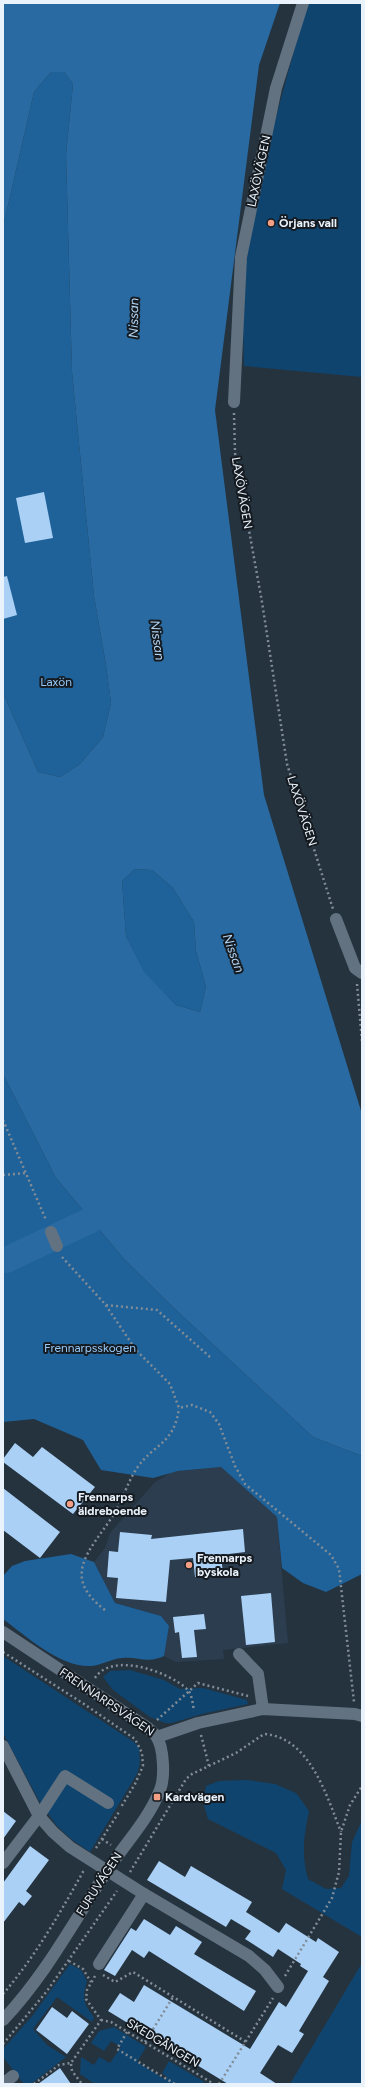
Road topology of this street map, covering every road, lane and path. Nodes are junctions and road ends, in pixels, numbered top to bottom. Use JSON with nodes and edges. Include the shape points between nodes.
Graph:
{"nodes":[{"id":1,"x":304,"y":3,"type":"edge"},
{"id":2,"x":234,"y":402,"type":"joint"},
{"id":3,"x":336,"y":919,"type":"joint"},
{"id":4,"x":359,"y":970,"type":"edge"},
{"id":5,"x":362,"y":1041,"type":"edge"},
{"id":6,"x":3,"y":1120,"type":"edge"},
{"id":7,"x":3,"y":1127,"type":"edge"},
{"id":8,"x":9,"y":1134,"type":"junction"},
{"id":9,"x":26,"y":1174,"type":"junction"},
{"id":10,"x":3,"y":1175,"type":"edge"},
{"id":11,"x":51,"y":1232,"type":"joint"},
{"id":12,"x":57,"y":1246,"type":"joint"},
{"id":13,"x":105,"y":1304,"type":"junction"},
{"id":14,"x":210,"y":1357,"type":"dead end"},
{"id":15,"x":179,"y":1408,"type":"junction"},
{"id":16,"x":105,"y":1610,"type":"dead end"},
{"id":17,"x":3,"y":1632,"type":"edge"},
{"id":18,"x":3,"y":1652,"type":"edge"},
{"id":19,"x":239,"y":1654,"type":"dead end"},
{"id":20,"x":89,"y":1688,"type":"junction"},
{"id":21,"x":189,"y":1691,"type":"junction"},
{"id":22,"x":79,"y":1700,"type":"junction"},
{"id":23,"x":262,"y":1704,"type":"junction"},
{"id":24,"x":359,"y":1715,"type":"edge"},
{"id":25,"x":198,"y":1723,"type":"junction"},
{"id":26,"x":148,"y":1728,"type":"junction"},
{"id":27,"x":157,"y":1737,"type":"junction"},
{"id":28,"x":135,"y":1739,"type":"junction"},
{"id":29,"x":3,"y":1746,"type":"edge"},
{"id":30,"x":209,"y":1766,"type":"junction"},
{"id":31,"x":362,"y":1786,"type":"edge"},
{"id":32,"x":108,"y":1803,"type":"dead end"},
{"id":33,"x":39,"y":1816,"type":"junction"},
{"id":34,"x":341,"y":1832,"type":"junction"},
{"id":35,"x":89,"y":1860,"type":"junction"},
{"id":36,"x":3,"y":1863,"type":"edge"},
{"id":37,"x":107,"y":1871,"type":"junction"},
{"id":38,"x":123,"y":1881,"type":"junction"},
{"id":39,"x":144,"y":1894,"type":"junction"},
{"id":40,"x":69,"y":1960,"type":"junction"},
{"id":41,"x":99,"y":1964,"type":"dead end"},
{"id":42,"x":91,"y":1982,"type":"junction"},
{"id":43,"x":278,"y":1987,"type":"junction"},
{"id":44,"x":3,"y":1994,"type":"edge"},
{"id":45,"x":173,"y":1997,"type":"junction"},
{"id":46,"x":3,"y":2020,"type":"edge"},
{"id":47,"x":101,"y":2020,"type":"junction"},
{"id":48,"x":127,"y":2032,"type":"junction"},
{"id":49,"x":145,"y":2042,"type":"junction"},
{"id":50,"x":246,"y":2042,"type":"junction"},
{"id":51,"x":3,"y":2044,"type":"edge"},
{"id":52,"x":71,"y":2064,"type":"junction"},
{"id":53,"x":13,"y":2076,"type":"dead end"},
{"id":54,"x":3,"y":2084,"type":"edge"},
{"id":55,"x":34,"y":2084,"type":"edge"},
{"id":56,"x":82,"y":2084,"type":"edge"},
{"id":57,"x":175,"y":2084,"type":"edge"},
{"id":58,"x":214,"y":2084,"type":"edge"},
{"id":59,"x":219,"y":2084,"type":"edge"}],
"edges":[{"from":1,"to":2,"type":"street","name":"LAXÖVÄGEN","via":[[276,88],[242,257]]},
{"from":2,"to":3,"type":"path","name":"LAXÖVÄGEN","via":[[235,453],[262,602],[286,764]]},
{"from":3,"to":4,"type":"street"},
{"from":4,"to":5,"type":"path"},
{"from":6,"to":8,"type":"path"},
{"from":7,"to":8,"type":"path"},
{"from":8,"to":9,"type":"path"},
{"from":9,"to":10,"type":"path"},
{"from":9,"to":11,"type":"path"},
{"from":11,"to":12,"type":"street"},
{"from":12,"to":13,"type":"path","via":[[64,1261]]},
{"from":13,"to":14,"type":"path","via":[[157,1310]]},
{"from":13,"to":15,"type":"path","via":[[136,1350],[170,1384]]},
{"from":15,"to":16,"type":"path","via":[[177,1421],[170,1435],[137,1468],[112,1516],[84,1559],[82,1574],[86,1590],[93,1601]]},
{"from":15,"to":24,"type":"path","via":[[192,1405],[210,1412],[219,1424],[235,1466],[245,1484],[332,1554],[339,1569]]},
{"from":17,"to":20,"type":"street","name":"FRENNARPSVÄGEN"},
{"from":18,"to":22,"type":"path"},
{"from":19,"to":23,"type":"street","via":[[258,1674]]},
{"from":20,"to":21,"type":"path","via":[[99,1672],[114,1666],[133,1666],[158,1672]]},
{"from":20,"to":22,"type":"path"},
{"from":20,"to":26,"type":"street","name":"FRENNARPSVÄGEN"},
{"from":21,"to":23,"type":"path","via":[[198,1683]]},
{"from":21,"to":25,"type":"path"},
{"from":21,"to":26,"type":"path"},
{"from":22,"to":28,"type":"path"},
{"from":23,"to":24,"type":"street","name":"FRENNARPSVÄGEN","via":[[303,1711]]},
{"from":23,"to":25,"type":"street","name":"FRENNARPSVÄGEN"},
{"from":25,"to":27,"type":"street","name":"FRENNARPSVÄGEN"},
{"from":25,"to":30,"type":"path"},
{"from":26,"to":27,"type":"street","name":"FRENNARPSVÄGEN"},
{"from":26,"to":28,"type":"path"},
{"from":27,"to":37,"type":"street","name":"FURUVÄGEN","via":[[162,1752],[161,1789]]},
{"from":28,"to":35,"type":"path","via":[[142,1753],[143,1766],[140,1774]]},
{"from":29,"to":33,"type":"street"},
{"from":30,"to":34,"type":"path","via":[[247,1747],[264,1734],[280,1738],[296,1749],[312,1767]]},
{"from":30,"to":38,"type":"path","via":[[192,1774],[180,1786],[137,1862]]},
{"from":31,"to":34,"type":"path","via":[[350,1805]]},
{"from":32,"to":33,"type":"street","via":[[65,1776]]},
{"from":33,"to":35,"type":"street","via":[[53,1832]]},
{"from":33,"to":36,"type":"street"},
{"from":34,"to":43,"type":"path","via":[[339,1872],[332,1898]]},
{"from":35,"to":37,"type":"street"},
{"from":35,"to":44,"type":"path","via":[[60,1914],[16,1980]]},
{"from":37,"to":38,"type":"street"},
{"from":37,"to":46,"type":"street","name":"FURUVÄGEN","via":[[42,1972]]},
{"from":38,"to":39,"type":"street"},
{"from":38,"to":40,"type":"path"},
{"from":39,"to":41,"type":"street"},
{"from":39,"to":43,"type":"street","via":[[249,1956],[265,1970]]},
{"from":40,"to":42,"type":"path","via":[[83,1969]]},
{"from":40,"to":51,"type":"path","via":[[47,1992]]},
{"from":42,"to":45,"type":"path","via":[[98,1972],[115,1982],[133,1972]]},
{"from":42,"to":47,"type":"path","via":[[86,1999]]},
{"from":43,"to":50,"type":"path"},
{"from":45,"to":49,"type":"path"},
{"from":45,"to":50,"type":"path"},
{"from":47,"to":48,"type":"path","name":"SKEDGÅNGEN","via":[[111,2022]]},
{"from":47,"to":52,"type":"path"},
{"from":48,"to":49,"type":"path","name":"SKEDGÅNGEN"},
{"from":48,"to":57,"type":"path","via":[[117,2049]]},
{"from":49,"to":58,"type":"path","name":"SKEDGÅNGEN"},
{"from":50,"to":59,"type":"path"},
{"from":52,"to":55,"type":"path","via":[[59,2065]]},
{"from":52,"to":56,"type":"path","via":[[72,2071]]},
{"from":53,"to":54,"type":"street"}]}
